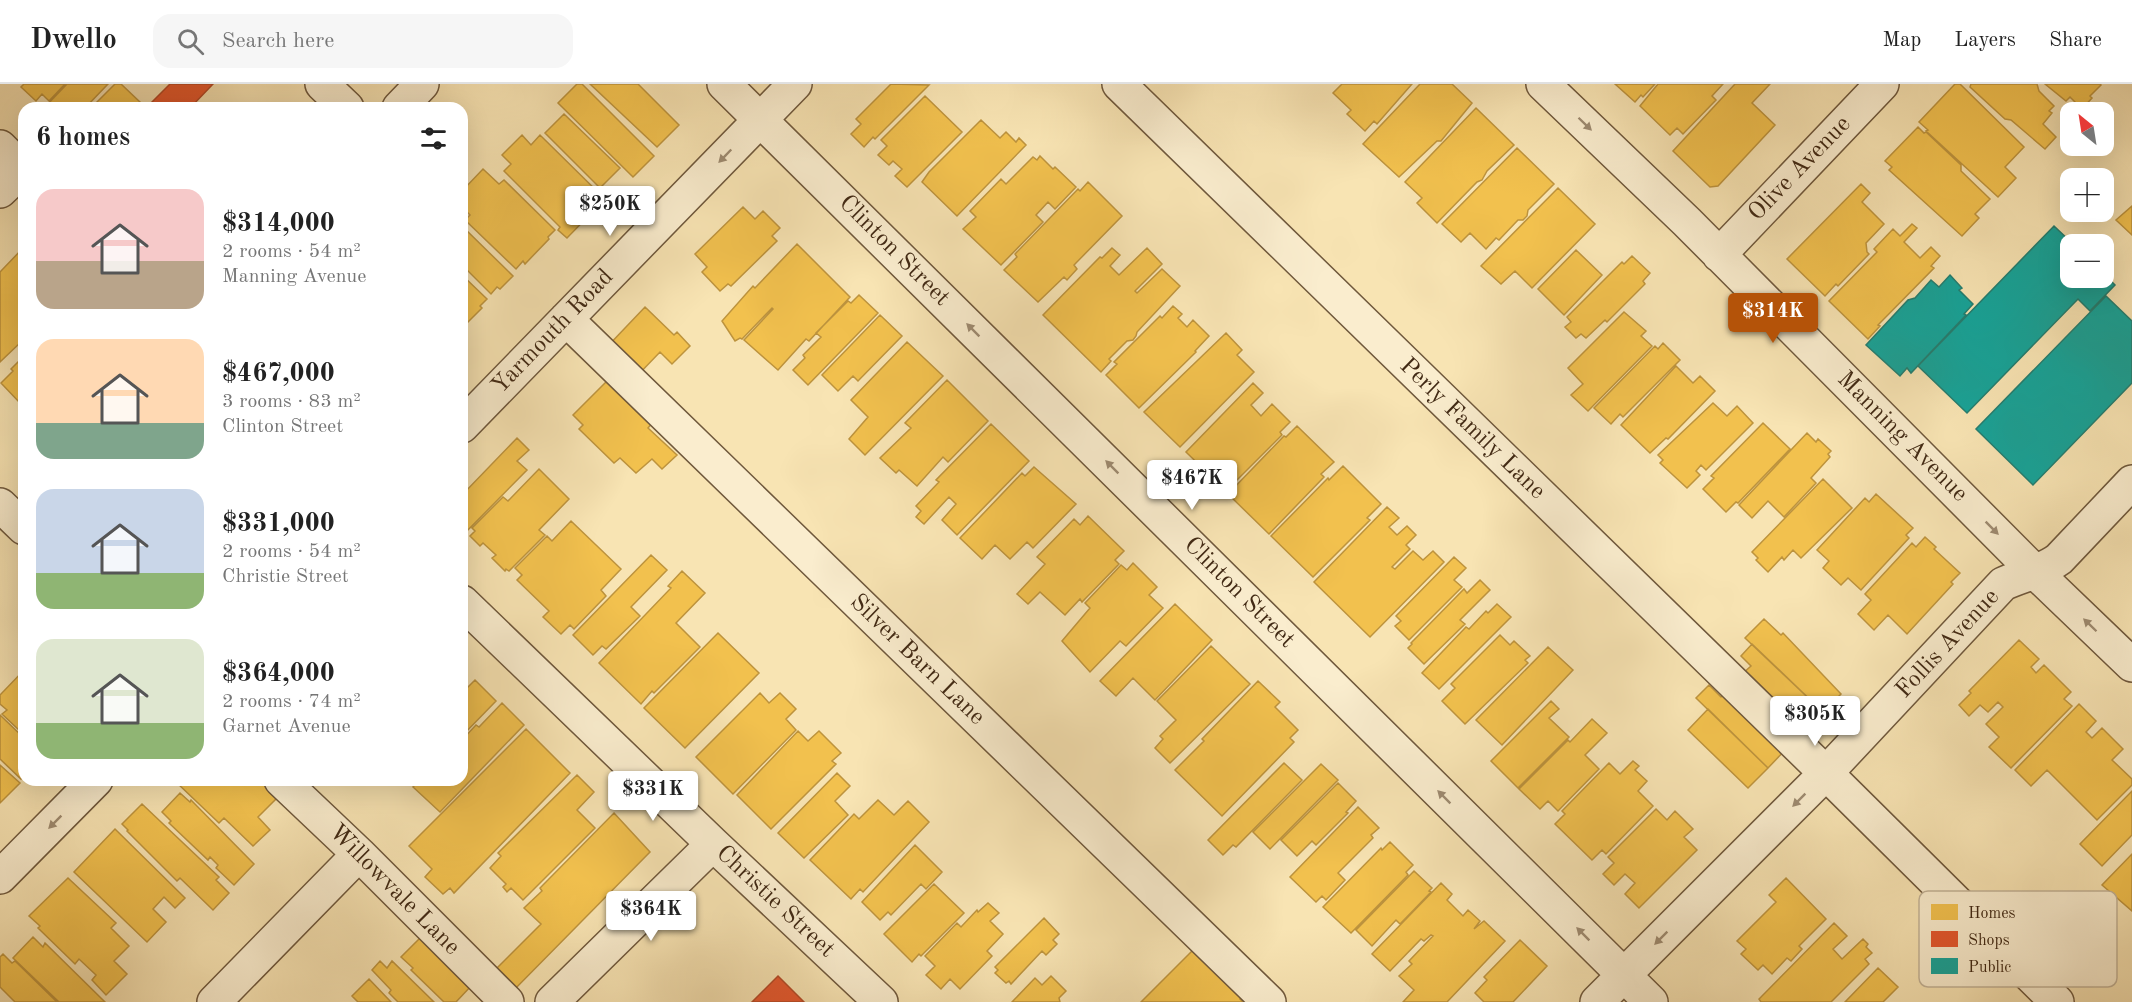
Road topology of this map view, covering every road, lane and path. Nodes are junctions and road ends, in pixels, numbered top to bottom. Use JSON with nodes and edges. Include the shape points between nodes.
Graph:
{"nodes":[{"id":1,"x":322,"y":84,"type":"edge"},
{"id":2,"x":422,"y":84,"type":"edge"},
{"id":3,"x":724,"y":84,"type":"edge"},
{"id":4,"x":795,"y":84,"type":"edge"},
{"id":5,"x":1119,"y":84,"type":"edge"},
{"id":6,"x":1543,"y":84,"type":"edge"},
{"id":7,"x":1882,"y":84,"type":"edge"},
{"id":8,"x":341,"y":102,"type":"edge"},
{"id":9,"x":405,"y":102,"type":"edge"},
{"id":10,"x":760,"y":120,"type":"junction"},
{"id":11,"x":1719,"y":255,"type":"junction"},
{"id":12,"x":566,"y":319,"type":"junction"},
{"id":13,"x":468,"y":420,"type":"edge"},
{"id":14,"x":2132,"y":482,"type":"edge"},
{"id":15,"x":2035,"y":572,"type":"junction"},
{"id":16,"x":468,"y":608,"type":"edge"},
{"id":17,"x":2132,"y":665,"type":"edge"},
{"id":18,"x":1826,"y":773,"type":"junction"},
{"id":19,"x":90,"y":786,"type":"edge"},
{"id":20,"x":287,"y":786,"type":"edge"},
{"id":21,"x":713,"y":844,"type":"junction"},
{"id":22,"x":359,"y":854,"type":"junction"},
{"id":23,"x":0,"y":878,"type":"edge"},
{"id":24,"x":1945,"y":891,"type":"edge"},
{"id":25,"x":1624,"y":975,"type":"junction"},
{"id":26,"x":2042,"y":987,"type":"edge"},
{"id":27,"x":214,"y":1002,"type":"edge"},
{"id":28,"x":507,"y":1002,"type":"edge"},
{"id":29,"x":552,"y":1002,"type":"edge"},
{"id":30,"x":881,"y":1002,"type":"edge"},
{"id":31,"x":1269,"y":1002,"type":"edge"},
{"id":32,"x":1598,"y":1002,"type":"edge"},
{"id":33,"x":1651,"y":1002,"type":"edge"},
{"id":34,"x":2057,"y":1002,"type":"edge"}],
"edges":[{"from":1,"to":8,"type":"street"},
{"from":2,"to":9,"type":"street"},
{"from":3,"to":10,"type":"street","name":"Clinton Street"},
{"from":4,"to":10,"type":"street","name":"Yarmouth Road"},
{"from":5,"to":18,"type":"street","name":"Perly Family Lane"},
{"from":6,"to":11,"type":"street","name":"Manning Avenue","one_way":true},
{"from":7,"to":11,"type":"street","name":"Olive Avenue"},
{"from":10,"to":12,"type":"street","name":"Yarmouth Road","one_way":true},
{"from":25,"to":10,"type":"street","name":"Clinton Street","one_way":true},
{"from":11,"to":15,"type":"street","name":"Manning Avenue","one_way":true},
{"from":12,"to":13,"type":"street","name":"Yarmouth Road"},
{"from":12,"to":31,"type":"street","name":"Silver Barn Lane"},
{"from":14,"to":15,"type":"street","name":"Follis Avenue","via":[[2059,559]]},
{"from":17,"to":15,"type":"street","name":"Manning Avenue","one_way":true},
{"from":15,"to":18,"type":"street","name":"Follis Avenue","via":[[2003,584]]},
{"from":16,"to":21,"type":"street","name":"Christie Street"},
{"from":18,"to":24,"type":"street","name":"Perly Family Lane"},
{"from":18,"to":25,"type":"street","name":"Follis Avenue","one_way":true},
{"from":19,"to":23,"type":"street","one_way":true},
{"from":20,"to":22,"type":"street","name":"Willowvale Lane"},
{"from":21,"to":29,"type":"street"},
{"from":21,"to":30,"type":"street","name":"Christie Street"},
{"from":22,"to":27,"type":"street"},
{"from":22,"to":28,"type":"street","name":"Willowvale Lane"},
{"from":25,"to":32,"type":"street","name":"Follis Avenue"},
{"from":25,"to":33,"type":"street","name":"Clinton Street"},
{"from":26,"to":34,"type":"street","name":"Perly Family Lane"}]}
